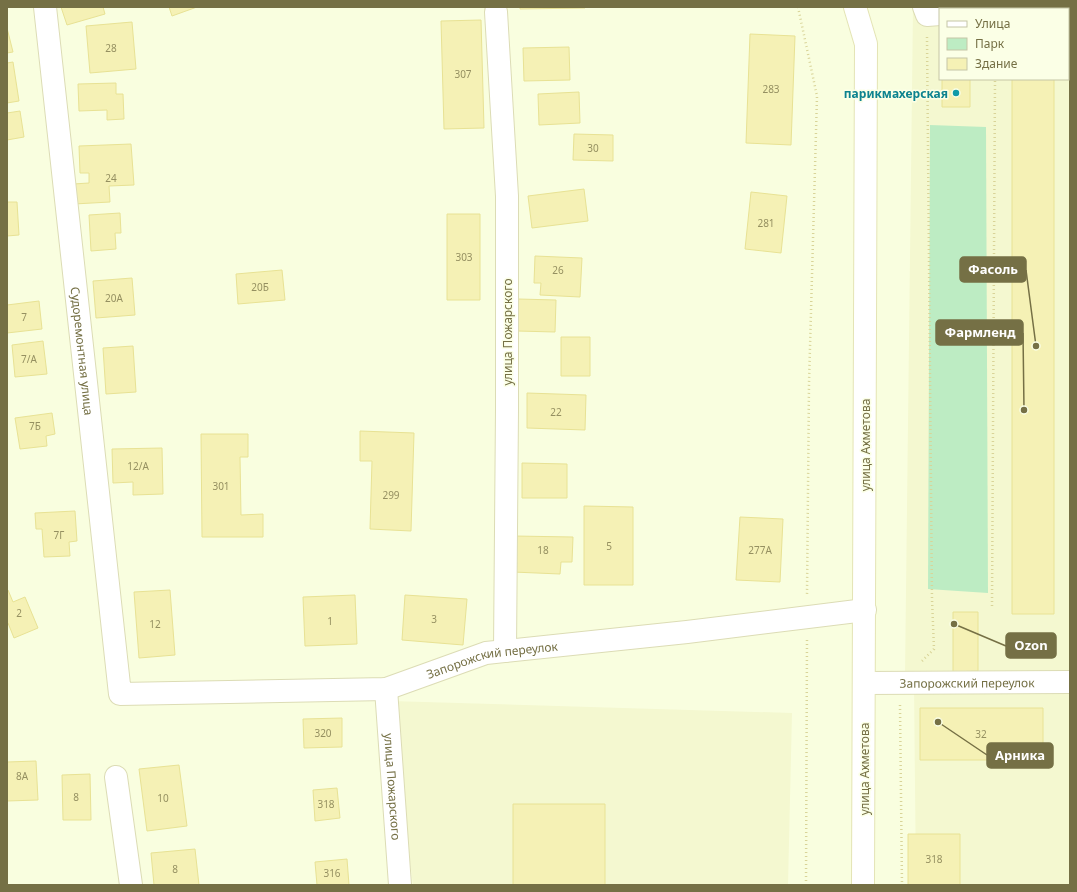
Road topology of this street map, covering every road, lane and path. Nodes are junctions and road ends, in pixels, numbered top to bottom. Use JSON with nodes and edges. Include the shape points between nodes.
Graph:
{"nodes":[{"id":1,"x":45,"y":7,"type":"edge"},
{"id":2,"x":798,"y":7,"type":"edge"},
{"id":3,"x":855,"y":7,"type":"edge"},
{"id":4,"x":496,"y":12,"type":"dead end"},
{"id":5,"x":930,"y":12,"type":"edge"},
{"id":6,"x":994,"y":80,"type":"edge"},
{"id":7,"x":992,"y":606,"type":"dead end"},
{"id":8,"x":865,"y":610,"type":"junction"},
{"id":9,"x":807,"y":617,"type":"junction"},
{"id":10,"x":505,"y":651,"type":"junction"},
{"id":11,"x":1070,"y":682,"type":"edge"},
{"id":12,"x":864,"y":683,"type":"junction"},
{"id":13,"x":900,"y":683,"type":"junction"},
{"id":14,"x":386,"y":689,"type":"junction"},
{"id":15,"x":120,"y":694,"type":"joint"},
{"id":16,"x":116,"y":777,"type":"dead end"},
{"id":17,"x":131,"y":885,"type":"edge"},
{"id":18,"x":400,"y":885,"type":"edge"},
{"id":19,"x":806,"y":885,"type":"edge"},
{"id":20,"x":863,"y":885,"type":"edge"},
{"id":21,"x":902,"y":885,"type":"edge"}],
"edges":[{"from":1,"to":15,"type":"street","name":"Судоремонтная улица"},
{"from":2,"to":9,"type":"path","via":[[817,96],[809,383]]},
{"from":3,"to":8,"type":"street","name":"улица Ахметова","via":[[866,44]]},
{"from":4,"to":10,"type":"street","name":"улица Пожарского","via":[[507,196]]},
{"from":5,"to":13,"type":"path","via":[[934,648]]},
{"from":6,"to":7,"type":"path"},
{"from":8,"to":9,"type":"street","name":"Запорожский переулок"},
{"from":8,"to":12,"type":"street","name":"улица Ахметова"},
{"from":9,"to":10,"type":"street","name":"Запорожский переулок"},
{"from":9,"to":19,"type":"path"},
{"from":10,"to":14,"type":"street","name":"Запорожский переулок","via":[[486,653]]},
{"from":11,"to":13,"type":"street","name":"Запорожский переулок"},
{"from":12,"to":13,"type":"street","name":"Запорожский переулок"},
{"from":12,"to":20,"type":"street","name":"улица Ахметова"},
{"from":13,"to":21,"type":"path"},
{"from":14,"to":15,"type":"street","name":"Запорожский переулок"},
{"from":14,"to":18,"type":"street","name":"улица Пожарского"},
{"from":16,"to":17,"type":"street"}]}
